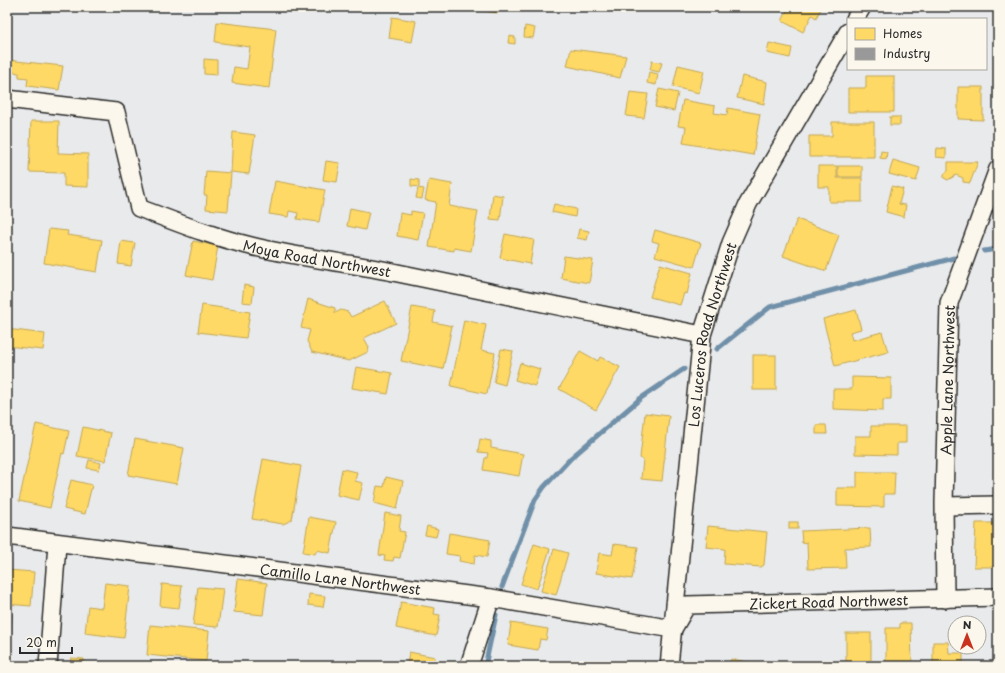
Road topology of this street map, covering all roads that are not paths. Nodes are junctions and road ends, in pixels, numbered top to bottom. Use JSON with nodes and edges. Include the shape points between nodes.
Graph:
{"nodes":[{"id":1,"x":862,"y":7,"type":"edge"},
{"id":2,"x":856,"y":18,"type":"edge"},
{"id":3,"x":847,"y":34,"type":"edge"},
{"id":4,"x":7,"y":99,"type":"edge"},
{"id":5,"x":998,"y":169,"type":"edge"},
{"id":6,"x":702,"y":335,"type":"junction"},
{"id":7,"x":998,"y":505,"type":"edge"},
{"id":8,"x":945,"y":506,"type":"junction"},
{"id":9,"x":7,"y":536,"type":"edge"},
{"id":10,"x":57,"y":544,"type":"junction"},
{"id":11,"x":998,"y":597,"type":"edge"},
{"id":12,"x":491,"y":598,"type":"junction"},
{"id":13,"x":945,"y":599,"type":"junction"},
{"id":14,"x":673,"y":629,"type":"junction"},
{"id":15,"x":48,"y":666,"type":"edge"},
{"id":16,"x":469,"y":666,"type":"edge"},
{"id":17,"x":669,"y":666,"type":"edge"}],
"edges":[{"from":1,"to":2,"type":"street"},
{"from":3,"to":6,"type":"street","name":"Los Luceros Road Northwest","via":[[748,204],[731,243]]},
{"from":4,"to":6,"type":"street","name":"Moya Road Northwest","via":[[116,112],[139,208],[197,230],[251,246]]},
{"from":5,"to":8,"type":"street","name":"Apple Lane Northwest","via":[[948,303]]},
{"from":6,"to":14,"type":"street","name":"Los Luceros Road Northwest"},
{"from":7,"to":8,"type":"street"},
{"from":8,"to":13,"type":"street","name":"Apple Lane Northwest"},
{"from":9,"to":10,"type":"street","name":"Camillo Lane Northwest"},
{"from":10,"to":12,"type":"street","name":"Camillo Lane Northwest"},
{"from":10,"to":15,"type":"street"},
{"from":11,"to":13,"type":"street","name":"Zickert Road Northwest"},
{"from":12,"to":14,"type":"street","name":"Camillo Lane Northwest"},
{"from":12,"to":16,"type":"street"},
{"from":13,"to":14,"type":"street","name":"Zickert Road Northwest","via":[[688,605]]},
{"from":14,"to":17,"type":"street","name":"Los Luceros Road Northwest"}]}
